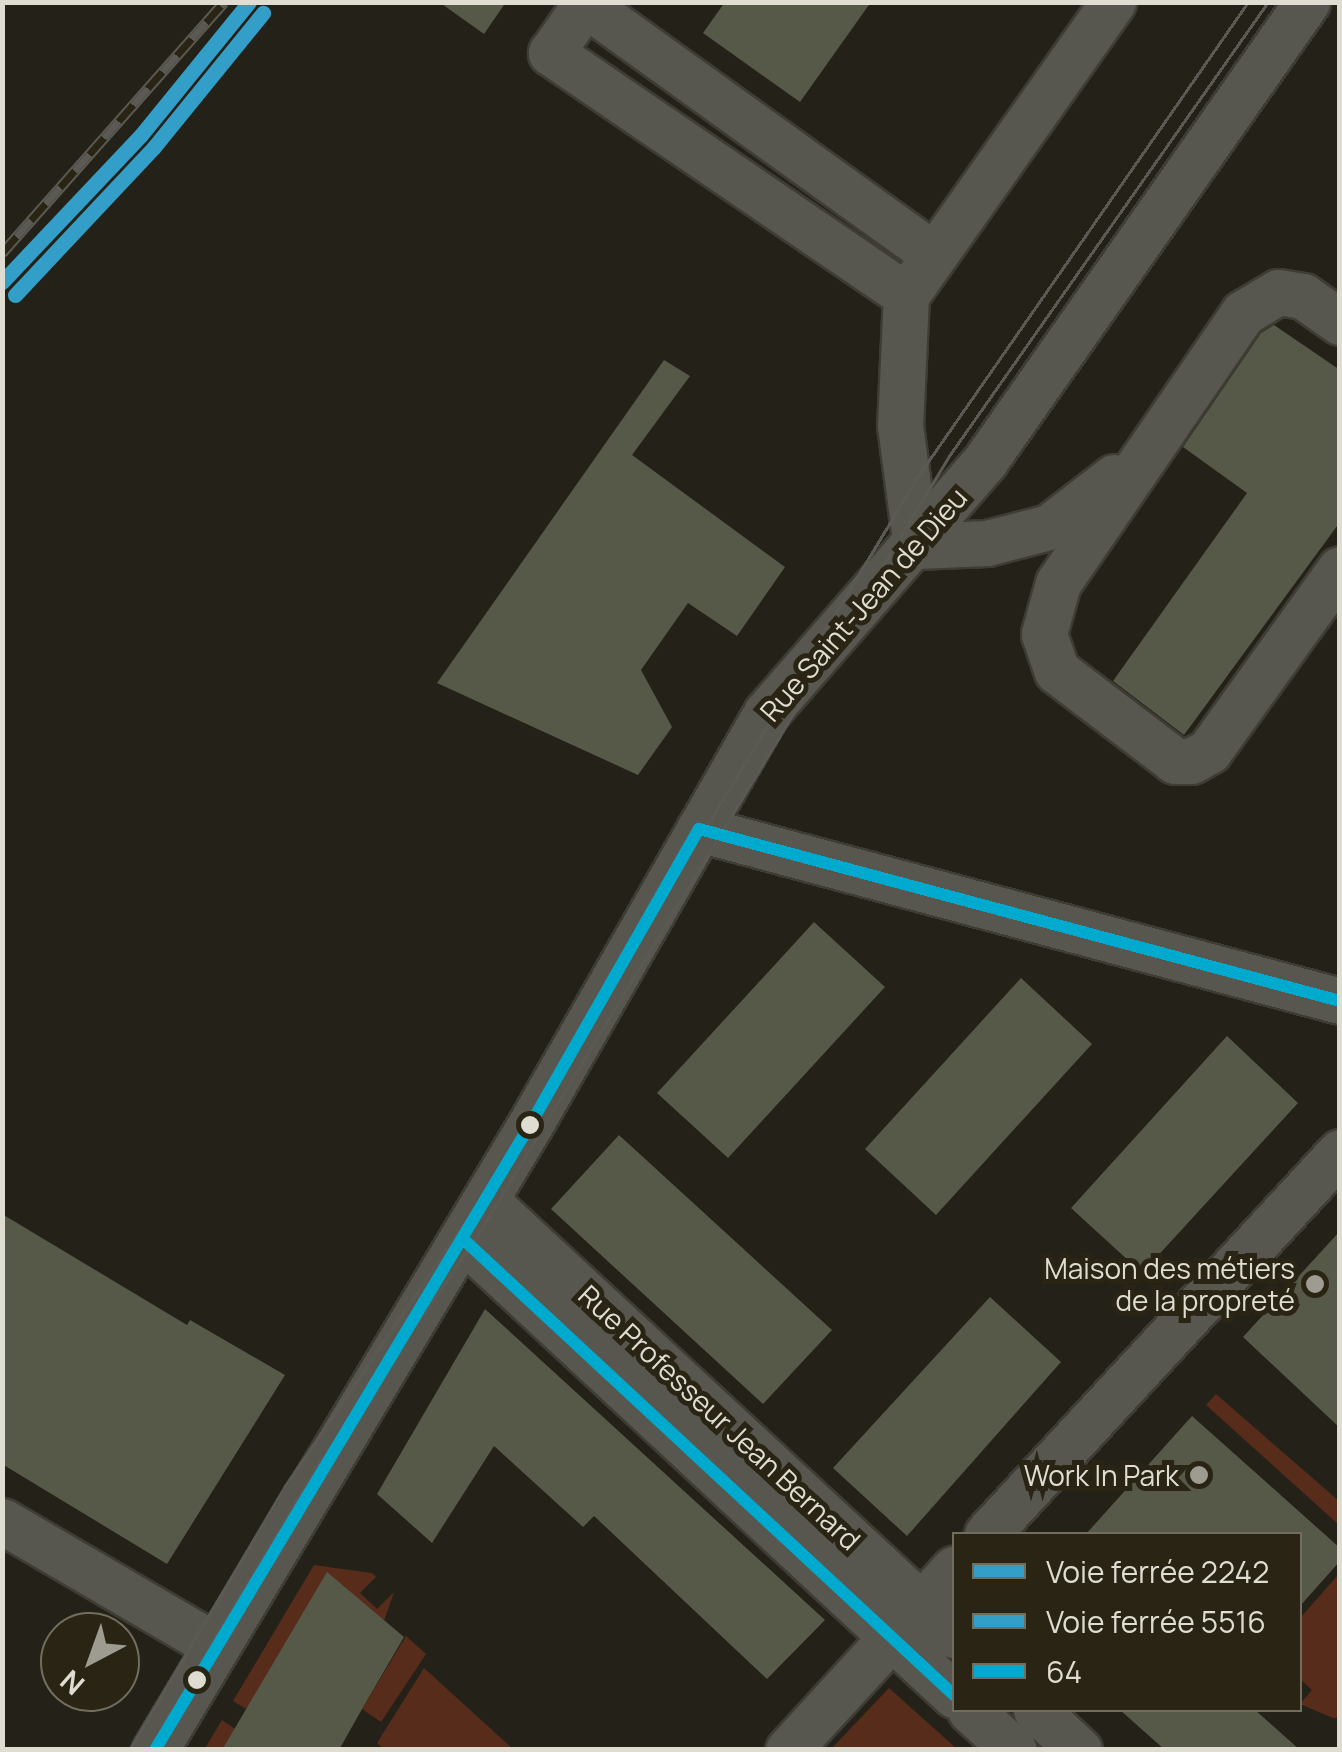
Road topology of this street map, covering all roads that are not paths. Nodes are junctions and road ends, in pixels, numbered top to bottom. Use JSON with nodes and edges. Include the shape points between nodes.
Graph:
{"nodes":[{"id":1,"x":1114,"y":2,"type":"edge"},
{"id":2,"x":1307,"y":2,"type":"edge"},
{"id":3,"x":586,"y":3,"type":"edge"},
{"id":4,"x":934,"y":256,"type":"junction"},
{"id":5,"x":906,"y":295,"type":"junction"},
{"id":6,"x":1340,"y":322,"type":"edge"},
{"id":7,"x":1167,"y":421,"type":"junction"},
{"id":8,"x":916,"y":546,"type":"junction"},
{"id":9,"x":1340,"y":569,"type":"edge"},
{"id":10,"x":699,"y":829,"type":"junction"},
{"id":11,"x":1340,"y":1001,"type":"edge"},
{"id":12,"x":1340,"y":1152,"type":"edge"},
{"id":13,"x":485,"y":1200,"type":"junction"},
{"id":14,"x":462,"y":1238,"type":"junction"},
{"id":15,"x":2,"y":1521,"type":"edge"},
{"id":16,"x":988,"y":1532,"type":"edge"},
{"id":17,"x":952,"y":1571,"type":"edge"},
{"id":18,"x":907,"y":1621,"type":"junction"},
{"id":19,"x":952,"y":1634,"type":"edge"},
{"id":20,"x":216,"y":1646,"type":"junction"},
{"id":21,"x":952,"y":1692,"type":"edge"},
{"id":22,"x":972,"y":1712,"type":"edge"},
{"id":23,"x":1038,"y":1712,"type":"edge"},
{"id":24,"x":154,"y":1750,"type":"edge"},
{"id":25,"x":788,"y":1750,"type":"edge"},
{"id":26,"x":1014,"y":1750,"type":"edge"},
{"id":27,"x":1079,"y":1750,"type":"edge"}],
"edges":[{"from":1,"to":4,"type":"street"},
{"from":2,"to":8,"type":"street","name":"Rue Saint-Jean de Dieu","via":[[985,462]]},
{"from":3,"to":4,"type":"street"},
{"from":3,"to":5,"type":"street","via":[[551,53]]},
{"from":4,"to":5,"type":"street"},
{"from":5,"to":8,"type":"street","via":[[900,426]]},
{"from":6,"to":7,"type":"street","via":[[1302,296],[1278,292],[1258,299]]},
{"from":7,"to":8,"type":"street","via":[[1111,480],[1049,527],[987,542]]},
{"from":7,"to":9,"type":"street","via":[[1058,584],[1044,634],[1057,670],[1175,761],[1191,761],[1210,751]]},
{"from":8,"to":10,"type":"street","name":"Rue Saint-Jean de Dieu","via":[[766,713]]},
{"from":10,"to":11,"type":"street"},
{"from":10,"to":13,"type":"street","name":"Rue Saint-Jean de Dieu"},
{"from":12,"to":16,"type":"street"},
{"from":13,"to":14,"type":"street","name":"Rue Saint-Jean de Dieu"},
{"from":13,"to":18,"type":"street","name":"Rue Professeur Jean Bernard"},
{"from":14,"to":18,"type":"street","name":"Rue Professeur Jean Bernard"},
{"from":14,"to":20,"type":"street","name":"Rue Saint-Jean de Dieu"},
{"from":15,"to":20,"type":"street"},
{"from":17,"to":18,"type":"street"},
{"from":18,"to":19,"type":"street","name":"Rue Professeur Jean Bernard"},
{"from":18,"to":21,"type":"street","name":"Rue Professeur Jean Bernard"},
{"from":18,"to":25,"type":"street"},
{"from":20,"to":24,"type":"street","name":"Rue Saint-Jean de Dieu"},
{"from":22,"to":26,"type":"street"},
{"from":23,"to":27,"type":"street"}]}
